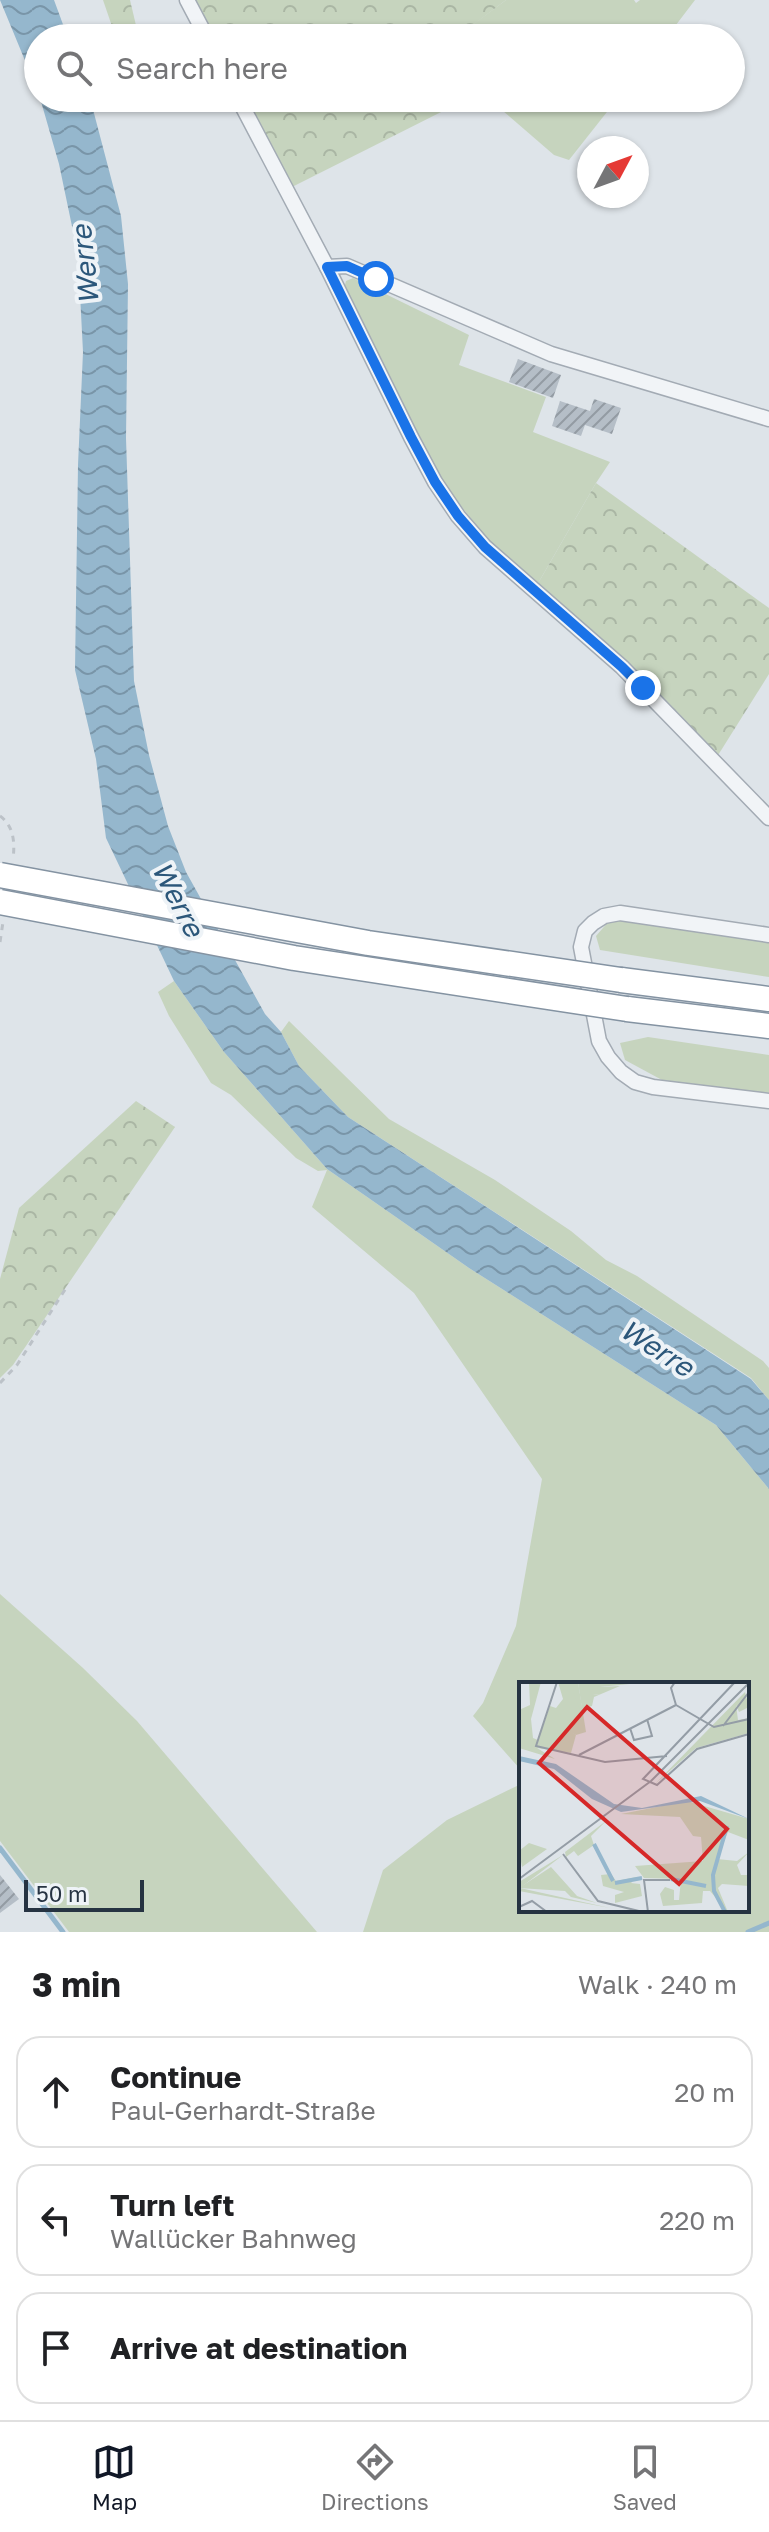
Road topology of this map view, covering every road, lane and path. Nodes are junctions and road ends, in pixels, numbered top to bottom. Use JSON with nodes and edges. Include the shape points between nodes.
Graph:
{"nodes":[{"id":1,"x":187,"y":0,"type":"edge"},
{"id":2,"x":200,"y":24,"type":"edge"},
{"id":3,"x":245,"y":112,"type":"edge"},
{"id":4,"x":327,"y":267,"type":"junction"},
{"id":5,"x":769,"y":419,"type":"edge"},
{"id":6,"x":0,"y":816,"type":"edge"},
{"id":7,"x":769,"y":818,"type":"edge"},
{"id":8,"x":15,"y":844,"type":"dead end"},
{"id":9,"x":0,"y":875,"type":"edge"},
{"id":10,"x":0,"y":902,"type":"edge"},
{"id":11,"x":769,"y":935,"type":"edge"},
{"id":12,"x":769,"y":999,"type":"edge"},
{"id":13,"x":769,"y":1026,"type":"edge"},
{"id":14,"x":769,"y":1101,"type":"edge"},
{"id":15,"x":68,"y":1285,"type":"dead end"},
{"id":16,"x":0,"y":1383,"type":"edge"}],
"edges":[{"from":1,"to":2,"type":"street"},
{"from":3,"to":4,"type":"street"},
{"from":4,"to":5,"type":"street","via":[[347,266],[551,354]]},
{"from":4,"to":7,"type":"street","via":[[411,437],[458,516],[485,547],[622,667]]},
{"from":6,"to":8,"type":"path"},
{"from":9,"to":12,"type":"highway","bridge":true,"via":[[368,943]]},
{"from":10,"to":13,"type":"highway","bridge":true,"via":[[294,958]]},
{"from":11,"to":14,"type":"street","via":[[620,913],[593,923],[581,947],[599,1041],[621,1072],[653,1087]]},
{"from":15,"to":16,"type":"path"}]}
